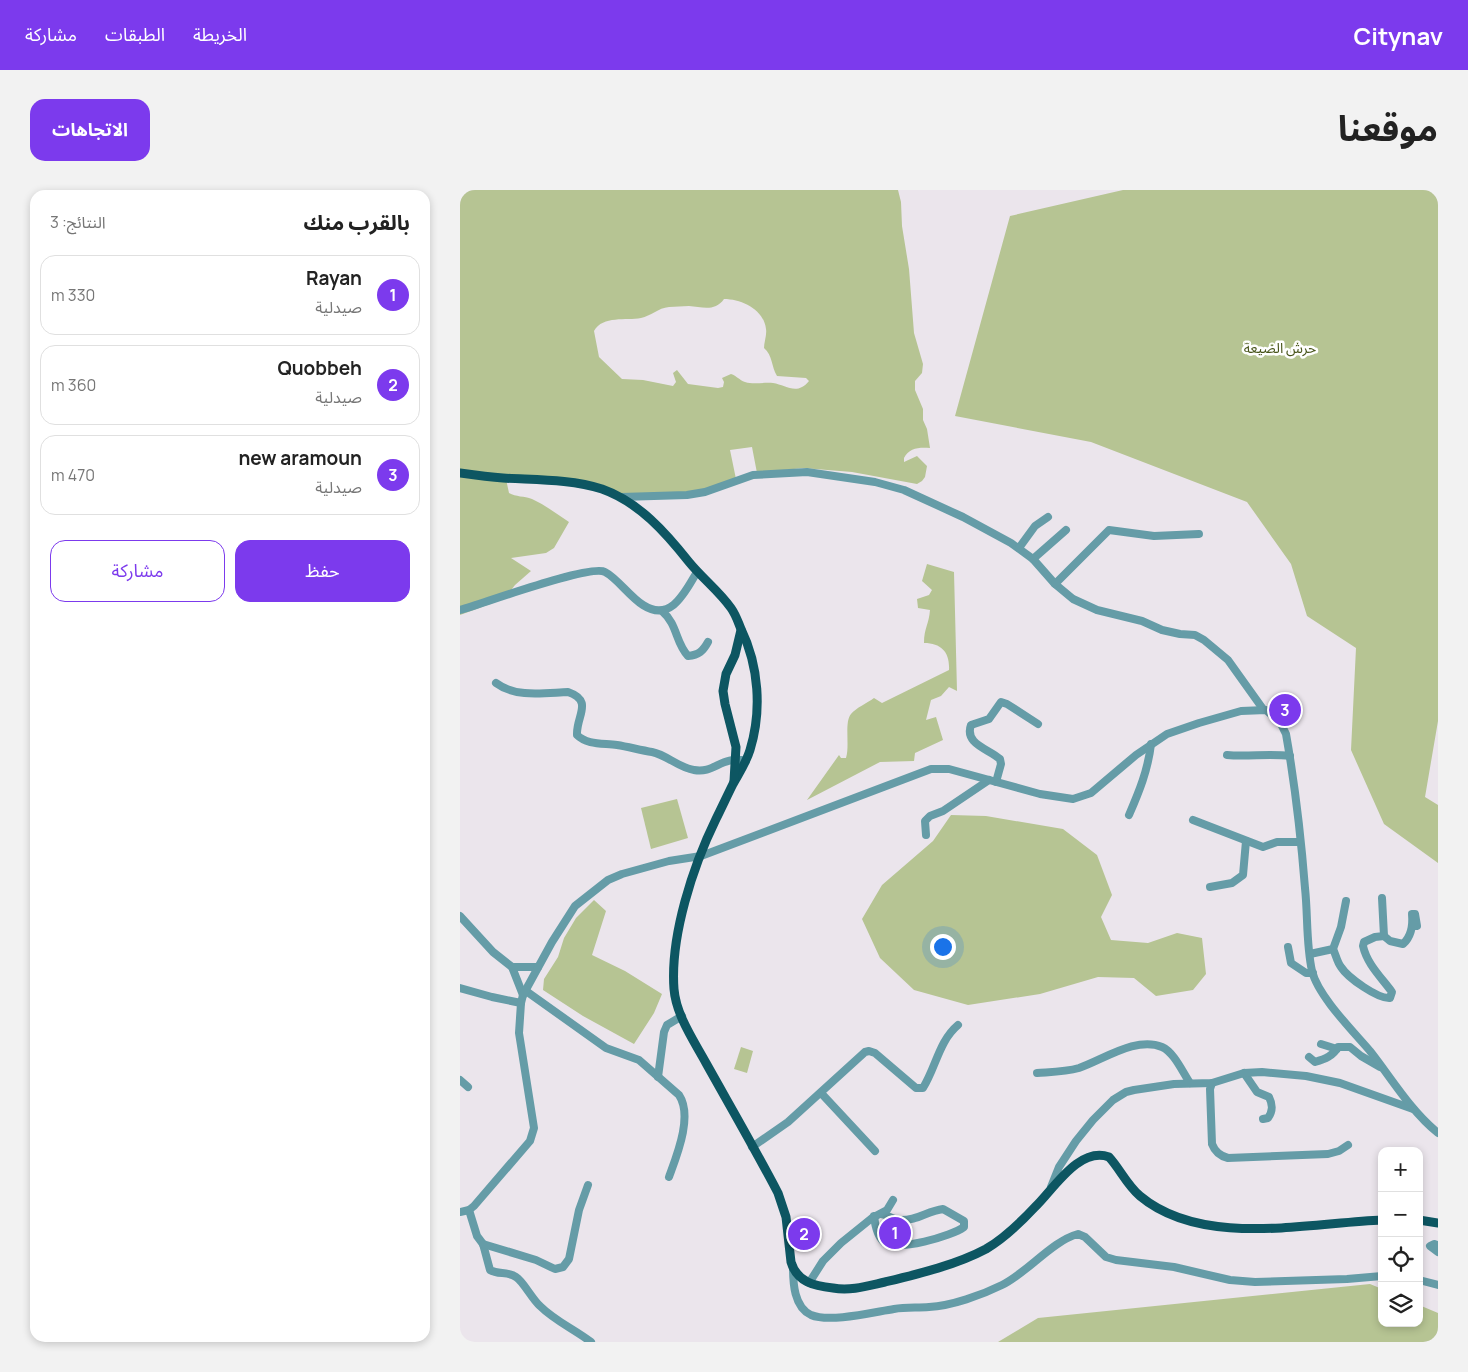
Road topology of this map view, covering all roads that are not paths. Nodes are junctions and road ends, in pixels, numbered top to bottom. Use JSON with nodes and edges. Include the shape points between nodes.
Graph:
{"nodes":[{"id":1,"x":460,"y":473,"type":"edge"},
{"id":2,"x":621,"y":497,"type":"junction"},
{"id":3,"x":1048,"y":517,"type":"dead end"},
{"id":4,"x":1066,"y":530,"type":"dead end"},
{"id":5,"x":1199,"y":534,"type":"dead end"},
{"id":6,"x":1019,"y":548,"type":"junction"},
{"id":7,"x":1034,"y":559,"type":"junction"},
{"id":8,"x":697,"y":572,"type":"junction"},
{"id":9,"x":1055,"y":584,"type":"junction"},
{"id":10,"x":460,"y":610,"type":"edge"},
{"id":11,"x":662,"y":611,"type":"junction"},
{"id":12,"x":741,"y":630,"type":"junction"},
{"id":13,"x":708,"y":642,"type":"dead end"},
{"id":14,"x":496,"y":683,"type":"dead end"},
{"id":15,"x":1263,"y":710,"type":"junction"},
{"id":16,"x":1038,"y":724,"type":"dead end"},
{"id":17,"x":1151,"y":744,"type":"junction"},
{"id":18,"x":736,"y":747,"type":"junction"},
{"id":19,"x":750,"y":749,"type":"junction"},
{"id":20,"x":1227,"y":755,"type":"dead end"},
{"id":21,"x":1290,"y":756,"type":"junction"},
{"id":22,"x":736,"y":759,"type":"junction"},
{"id":23,"x":746,"y":761,"type":"junction"},
{"id":24,"x":734,"y":781,"type":"junction"},
{"id":25,"x":992,"y":781,"type":"junction"},
{"id":26,"x":1129,"y":816,"type":"dead end"},
{"id":27,"x":1193,"y":820,"type":"dead end"},
{"id":28,"x":926,"y":835,"type":"dead end"},
{"id":29,"x":1246,"y":841,"type":"junction"},
{"id":30,"x":1300,"y":842,"type":"junction"},
{"id":31,"x":701,"y":856,"type":"junction"},
{"id":32,"x":1210,"y":887,"type":"dead end"},
{"id":33,"x":1382,"y":898,"type":"dead end"},
{"id":34,"x":1346,"y":902,"type":"dead end"},
{"id":35,"x":460,"y":916,"type":"edge"},
{"id":36,"x":1417,"y":926,"type":"dead end"},
{"id":37,"x":1384,"y":936,"type":"junction"},
{"id":38,"x":1288,"y":947,"type":"dead end"},
{"id":39,"x":1333,"y":949,"type":"junction"},
{"id":40,"x":1310,"y":954,"type":"junction"},
{"id":41,"x":512,"y":967,"type":"junction"},
{"id":42,"x":538,"y":967,"type":"junction"},
{"id":43,"x":1313,"y":973,"type":"junction"},
{"id":44,"x":460,"y":988,"type":"edge"},
{"id":45,"x":524,"y":996,"type":"junction"},
{"id":46,"x":682,"y":1016,"type":"junction"},
{"id":47,"x":958,"y":1025,"type":"dead end"},
{"id":48,"x":1321,"y":1044,"type":"dead end"},
{"id":49,"x":1337,"y":1049,"type":"junction"},
{"id":50,"x":1309,"y":1057,"type":"dead end"},
{"id":51,"x":1384,"y":1070,"type":"junction"},
{"id":52,"x":1037,"y":1073,"type":"dead end"},
{"id":53,"x":1244,"y":1073,"type":"junction"},
{"id":54,"x":658,"y":1077,"type":"junction"},
{"id":55,"x":460,"y":1080,"type":"edge"},
{"id":56,"x":1212,"y":1082,"type":"junction"},
{"id":57,"x":1190,"y":1083,"type":"junction"},
{"id":58,"x":468,"y":1087,"type":"dead end"},
{"id":59,"x":820,"y":1093,"type":"junction"},
{"id":60,"x":1413,"y":1109,"type":"junction"},
{"id":61,"x":1263,"y":1119,"type":"dead end"},
{"id":62,"x":1438,"y":1132,"type":"edge"},
{"id":63,"x":1348,"y":1145,"type":"dead end"},
{"id":64,"x":752,"y":1147,"type":"junction"},
{"id":65,"x":875,"y":1151,"type":"dead end"},
{"id":66,"x":669,"y":1177,"type":"dead end"},
{"id":67,"x":588,"y":1185,"type":"dead end"},
{"id":68,"x":1050,"y":1190,"type":"junction"},
{"id":69,"x":893,"y":1200,"type":"dead end"},
{"id":70,"x":469,"y":1210,"type":"junction"},
{"id":71,"x":460,"y":1212,"type":"edge"},
{"id":72,"x":878,"y":1215,"type":"junction"},
{"id":73,"x":1378,"y":1220,"type":"edge"},
{"id":74,"x":1423,"y":1221,"type":"edge"},
{"id":75,"x":1438,"y":1223,"type":"edge"},
{"id":76,"x":483,"y":1244,"type":"junction"},
{"id":77,"x":1438,"y":1246,"type":"edge"},
{"id":78,"x":1438,"y":1252,"type":"edge"},
{"id":79,"x":793,"y":1267,"type":"junction"},
{"id":80,"x":1378,"y":1276,"type":"edge"},
{"id":81,"x":1423,"y":1281,"type":"edge"},
{"id":82,"x":809,"y":1283,"type":"junction"},
{"id":83,"x":1438,"y":1285,"type":"edge"},
{"id":84,"x":591,"y":1342,"type":"edge"}],
"edges":[{"from":1,"to":2,"type":"main road","via":[[576,484]]},
{"from":2,"to":6,"type":"street","via":[[687,495],[762,474],[821,473],[904,490],[968,519]]},
{"from":2,"to":8,"type":"main road","via":[[670,538]]},
{"from":3,"to":6,"type":"street","via":[[1035,526]]},
{"from":4,"to":7,"type":"street"},
{"from":5,"to":9,"type":"street","via":[[1154,536],[1110,530]]},
{"from":6,"to":7,"type":"street"},
{"from":7,"to":9,"type":"street"},
{"from":8,"to":11,"type":"street","via":[[680,600]]},
{"from":8,"to":12,"type":"main road","via":[[730,607]]},
{"from":9,"to":15,"type":"street","via":[[1073,599],[1097,610],[1204,640],[1228,660]]},
{"from":10,"to":11,"type":"street","via":[[599,570],[608,573],[648,609]]},
{"from":11,"to":13,"type":"street","via":[[671,619],[688,656],[701,653]]},
{"from":12,"to":18,"type":"main road","via":[[723,691]]},
{"from":12,"to":19,"type":"main road","via":[[748,641],[756,672],[756,711]]},
{"from":14,"to":22,"type":"street","via":[[514,692],[568,692],[580,698],[582,711],[577,735],[588,742],[657,753],[695,771]]},
{"from":15,"to":17,"type":"street","via":[[1241,711],[1199,723],[1167,734]]},
{"from":15,"to":21,"type":"street","via":[[1280,722]]},
{"from":16,"to":25,"type":"street","via":[[1001,702],[989,719],[971,725],[969,734],[972,740],[1000,759],[1001,764]]},
{"from":17,"to":25,"type":"street","via":[[1091,793],[1073,799]]},
{"from":17,"to":26,"type":"street","via":[[1141,788]]},
{"from":18,"to":19,"type":"main road"},
{"from":18,"to":22,"type":"main road"},
{"from":19,"to":23,"type":"main road"},
{"from":20,"to":21,"type":"street"},
{"from":21,"to":30,"type":"street"},
{"from":22,"to":23,"type":"street"},
{"from":22,"to":24,"type":"main road"},
{"from":23,"to":24,"type":"main road"},
{"from":24,"to":31,"type":"main road"},
{"from":25,"to":28,"type":"street","via":[[930,816],[925,821]]},
{"from":25,"to":31,"type":"street","via":[[950,769],[931,769]]},
{"from":27,"to":29,"type":"street"},
{"from":29,"to":30,"type":"street","via":[[1263,846]]},
{"from":29,"to":32,"type":"street","via":[[1243,875],[1232,884]]},
{"from":30,"to":40,"type":"street"},
{"from":31,"to":42,"type":"street","via":[[649,866],[608,880],[571,911]]},
{"from":31,"to":46,"type":"main road","via":[[679,924],[676,947],[674,992]]},
{"from":33,"to":37,"type":"street"},
{"from":34,"to":39,"type":"street","via":[[1342,927]]},
{"from":35,"to":41,"type":"street","via":[[493,952]]},
{"from":36,"to":37,"type":"street","via":[[1416,914],[1412,914],[1408,940],[1403,944]]},
{"from":37,"to":39,"type":"street","via":[[1364,942],[1363,946],[1372,967],[1392,992],[1390,998],[1349,978]]},
{"from":38,"to":43,"type":"street","via":[[1291,963],[1306,973]]},
{"from":39,"to":40,"type":"street"},
{"from":40,"to":43,"type":"street"},
{"from":41,"to":42,"type":"street"},
{"from":41,"to":45,"type":"street"},
{"from":42,"to":45,"type":"street"},
{"from":43,"to":51,"type":"street","via":[[1324,996]]},
{"from":44,"to":45,"type":"street","via":[[492,997]]},
{"from":45,"to":54,"type":"street","via":[[606,1048],[639,1060]]},
{"from":45,"to":70,"type":"street","via":[[519,1023],[520,1045],[533,1135]]},
{"from":46,"to":54,"type":"street","via":[[667,1025],[664,1032]]},
{"from":46,"to":64,"type":"main road"},
{"from":47,"to":59,"type":"street","via":[[943,1043],[923,1088],[916,1088],[869,1051]]},
{"from":48,"to":49,"type":"street"},
{"from":49,"to":50,"type":"street","via":[[1326,1059],[1315,1062]]},
{"from":49,"to":51,"type":"street","via":[[1350,1047]]},
{"from":51,"to":60,"type":"street"},
{"from":52,"to":57,"type":"street","via":[[1079,1068],[1122,1050],[1150,1044],[1171,1053]]},
{"from":53,"to":56,"type":"street"},
{"from":53,"to":60,"type":"street","via":[[1284,1073],[1331,1081]]},
{"from":53,"to":61,"type":"street","via":[[1257,1092],[1269,1097],[1272,1104],[1271,1114]]},
{"from":54,"to":66,"type":"street","via":[[679,1095],[684,1108],[682,1134]]},
{"from":55,"to":58,"type":"street"},
{"from":56,"to":57,"type":"street"},
{"from":56,"to":63,"type":"street","via":[[1212,1144],[1224,1157],[1328,1154]]},
{"from":57,"to":68,"type":"street","via":[[1134,1090],[1113,1100],[1076,1141]]},
{"from":59,"to":64,"type":"street","via":[[788,1122]]},
{"from":59,"to":65,"type":"street"},
{"from":60,"to":62,"type":"street"},
{"from":64,"to":79,"type":"main road","via":[[781,1201]]},
{"from":67,"to":76,"type":"street","via":[[578,1210],[569,1260],[563,1268],[555,1269]]},
{"from":68,"to":73,"type":"main road","via":[[1080,1161],[1104,1155],[1114,1162],[1138,1195],[1195,1223],[1255,1228]]},
{"from":68,"to":82,"type":"main road","via":[[1036,1207],[986,1249],[942,1267],[843,1290]]},
{"from":69,"to":72,"type":"street","via":[[887,1210]]},
{"from":70,"to":71,"type":"street"},
{"from":70,"to":76,"type":"street","via":[[477,1236]]},
{"from":72,"to":72,"type":"street","via":[[911,1220],[943,1209],[964,1221],[964,1227],[954,1233],[895,1246],[880,1237]]},
{"from":72,"to":82,"type":"street","via":[[841,1243]]},
{"from":74,"to":75,"type":"main road"},
{"from":76,"to":84,"type":"street","via":[[490,1270],[518,1278],[541,1308]]},
{"from":77,"to":78,"type":"street","via":[[1430,1246]]},
{"from":79,"to":80,"type":"street","via":[[793,1287],[804,1309],[811,1315],[840,1318],[895,1308],[930,1307],[978,1295],[1013,1280],[1054,1247],[1078,1234],[1116,1260],[1230,1280],[1255,1282]]},
{"from":79,"to":82,"type":"main road"},
{"from":81,"to":83,"type":"street"}]}
